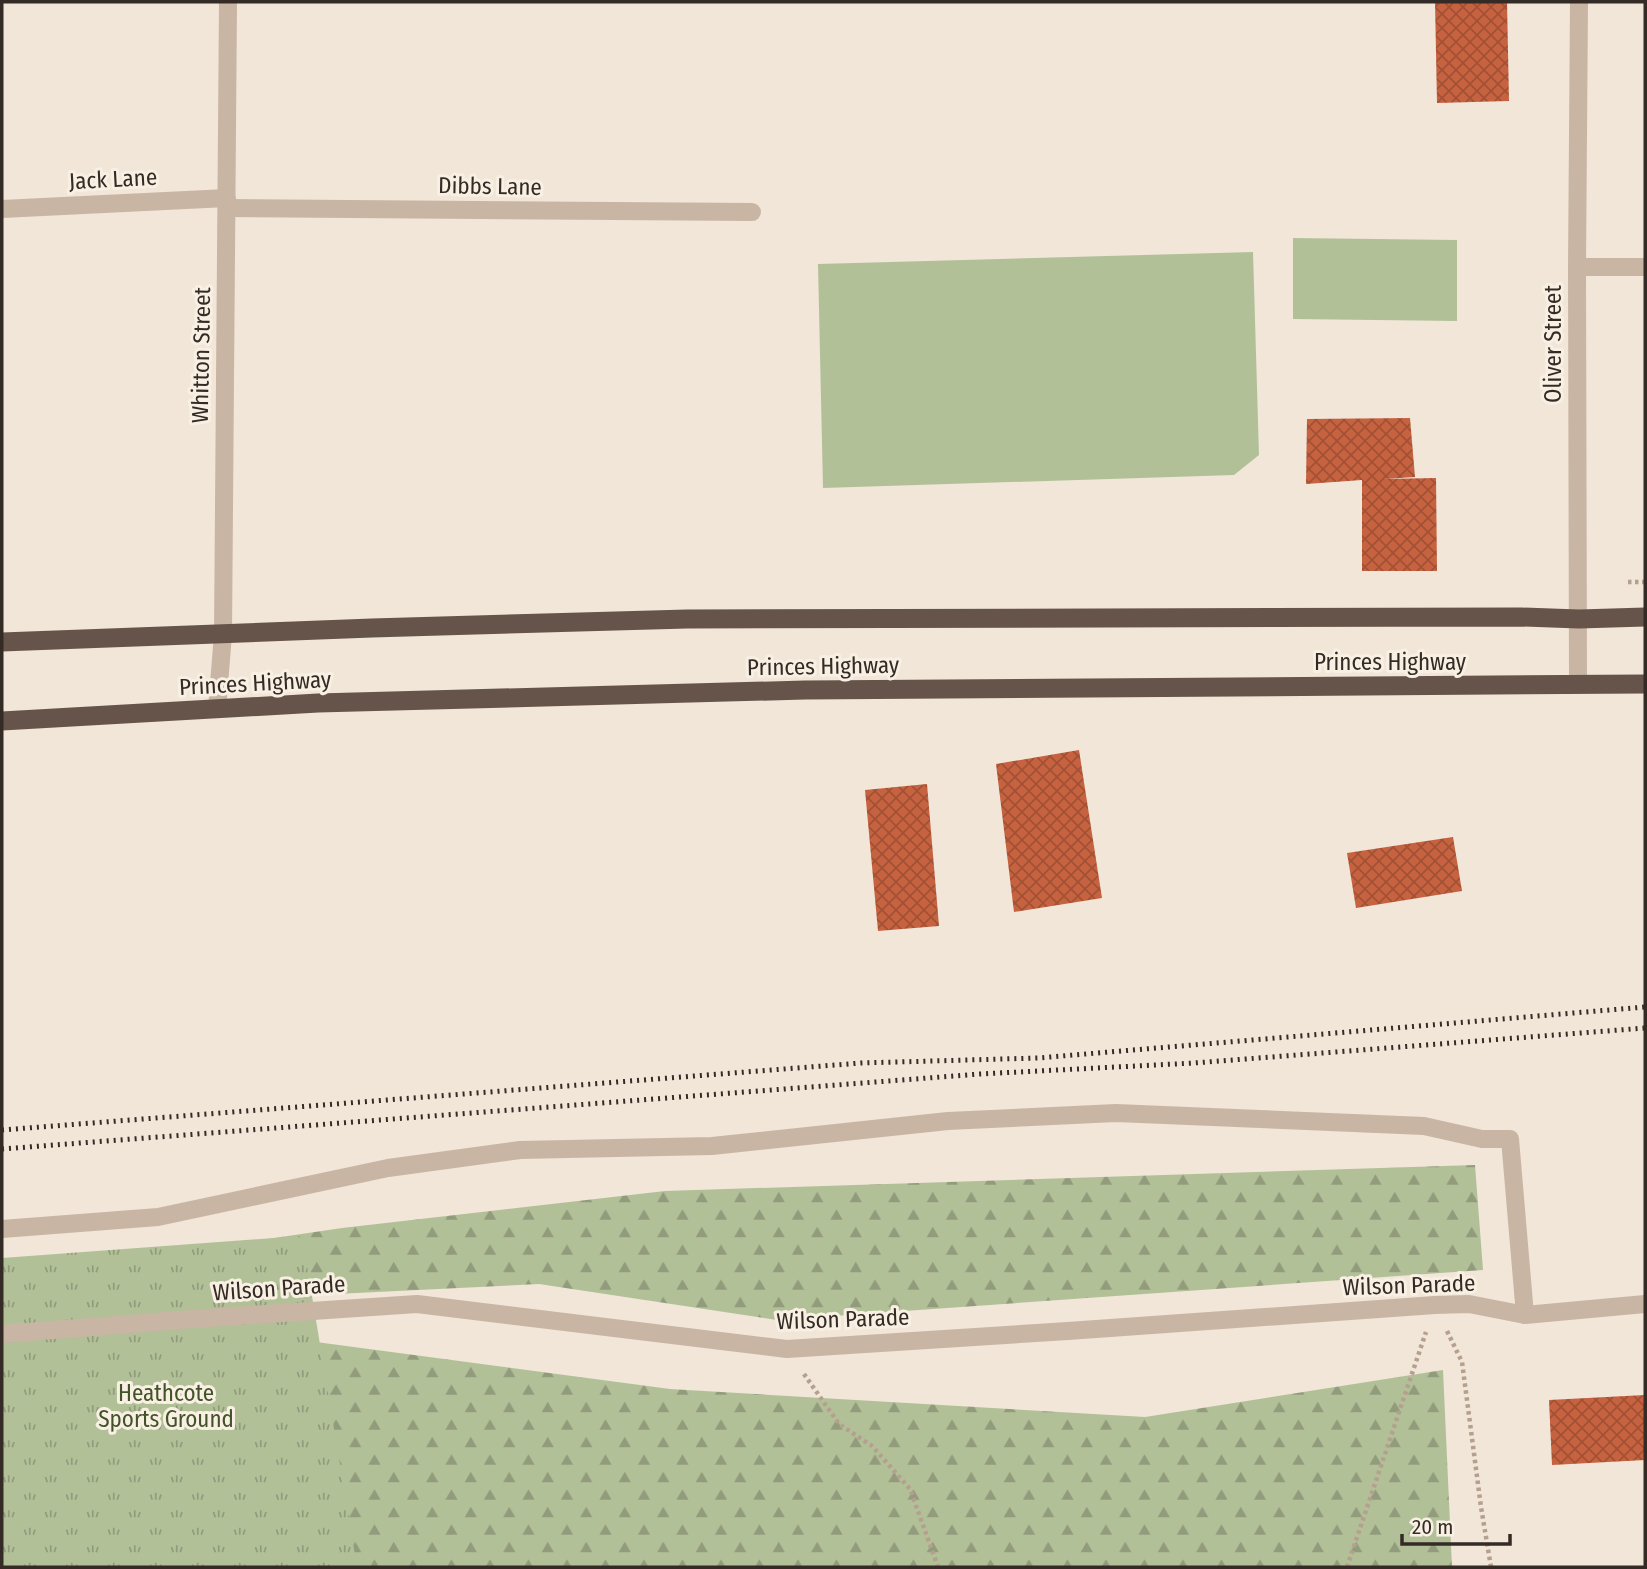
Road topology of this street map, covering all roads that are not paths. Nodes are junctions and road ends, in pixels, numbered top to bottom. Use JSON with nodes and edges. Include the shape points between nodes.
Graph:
{"nodes":[{"id":1,"x":228,"y":2,"type":"edge"},
{"id":2,"x":1579,"y":2,"type":"edge"},
{"id":3,"x":227,"y":203,"type":"junction"},
{"id":4,"x":2,"y":209,"type":"edge"},
{"id":5,"x":752,"y":212,"type":"dead end"},
{"id":6,"x":1577,"y":267,"type":"junction"},
{"id":7,"x":1645,"y":267,"type":"edge"},
{"id":8,"x":1645,"y":617,"type":"edge"},
{"id":9,"x":1579,"y":619,"type":"junction"},
{"id":10,"x":223,"y":634,"type":"junction"},
{"id":11,"x":2,"y":642,"type":"edge"},
{"id":12,"x":1645,"y":684,"type":"edge"},
{"id":13,"x":1578,"y":685,"type":"junction"},
{"id":14,"x":217,"y":709,"type":"junction"},
{"id":15,"x":2,"y":721,"type":"edge"},
{"id":16,"x":2,"y":1229,"type":"edge"},
{"id":17,"x":1645,"y":1304,"type":"edge"},
{"id":18,"x":1525,"y":1315,"type":"junction"},
{"id":19,"x":2,"y":1334,"type":"edge"}],
"edges":[{"from":1,"to":3,"type":"street","name":"Whitton Street"},
{"from":2,"to":6,"type":"street","name":"Oliver Street"},
{"from":3,"to":4,"type":"street","name":"Jack Lane"},
{"from":3,"to":5,"type":"street","name":"Dibbs Lane"},
{"from":3,"to":10,"type":"street","name":"Whitton Street"},
{"from":6,"to":7,"type":"street"},
{"from":6,"to":9,"type":"street","name":"Oliver Street"},
{"from":8,"to":9,"type":"highway","name":"Princes Highway"},
{"from":9,"to":10,"type":"highway","name":"Princes Highway","via":[[687,619]]},
{"from":9,"to":13,"type":"street","name":"Oliver Street"},
{"from":10,"to":11,"type":"highway","name":"Princes Highway"},
{"from":10,"to":14,"type":"street","name":"Whitton Street"},
{"from":12,"to":13,"type":"highway","name":"Princes Highway"},
{"from":13,"to":14,"type":"highway","name":"Princes Highway","via":[[805,690]]},
{"from":14,"to":15,"type":"highway","name":"Princes Highway"},
{"from":16,"to":18,"type":"street","via":[[158,1217],[388,1168],[520,1150],[712,1146],[948,1121],[1116,1113],[1424,1126],[1482,1139],[1510,1139]]},
{"from":17,"to":18,"type":"street","name":"Wilson Parade"},
{"from":18,"to":19,"type":"street","name":"Wilson Parade","via":[[1469,1304],[1435,1305],[787,1349],[416,1304]]}]}
